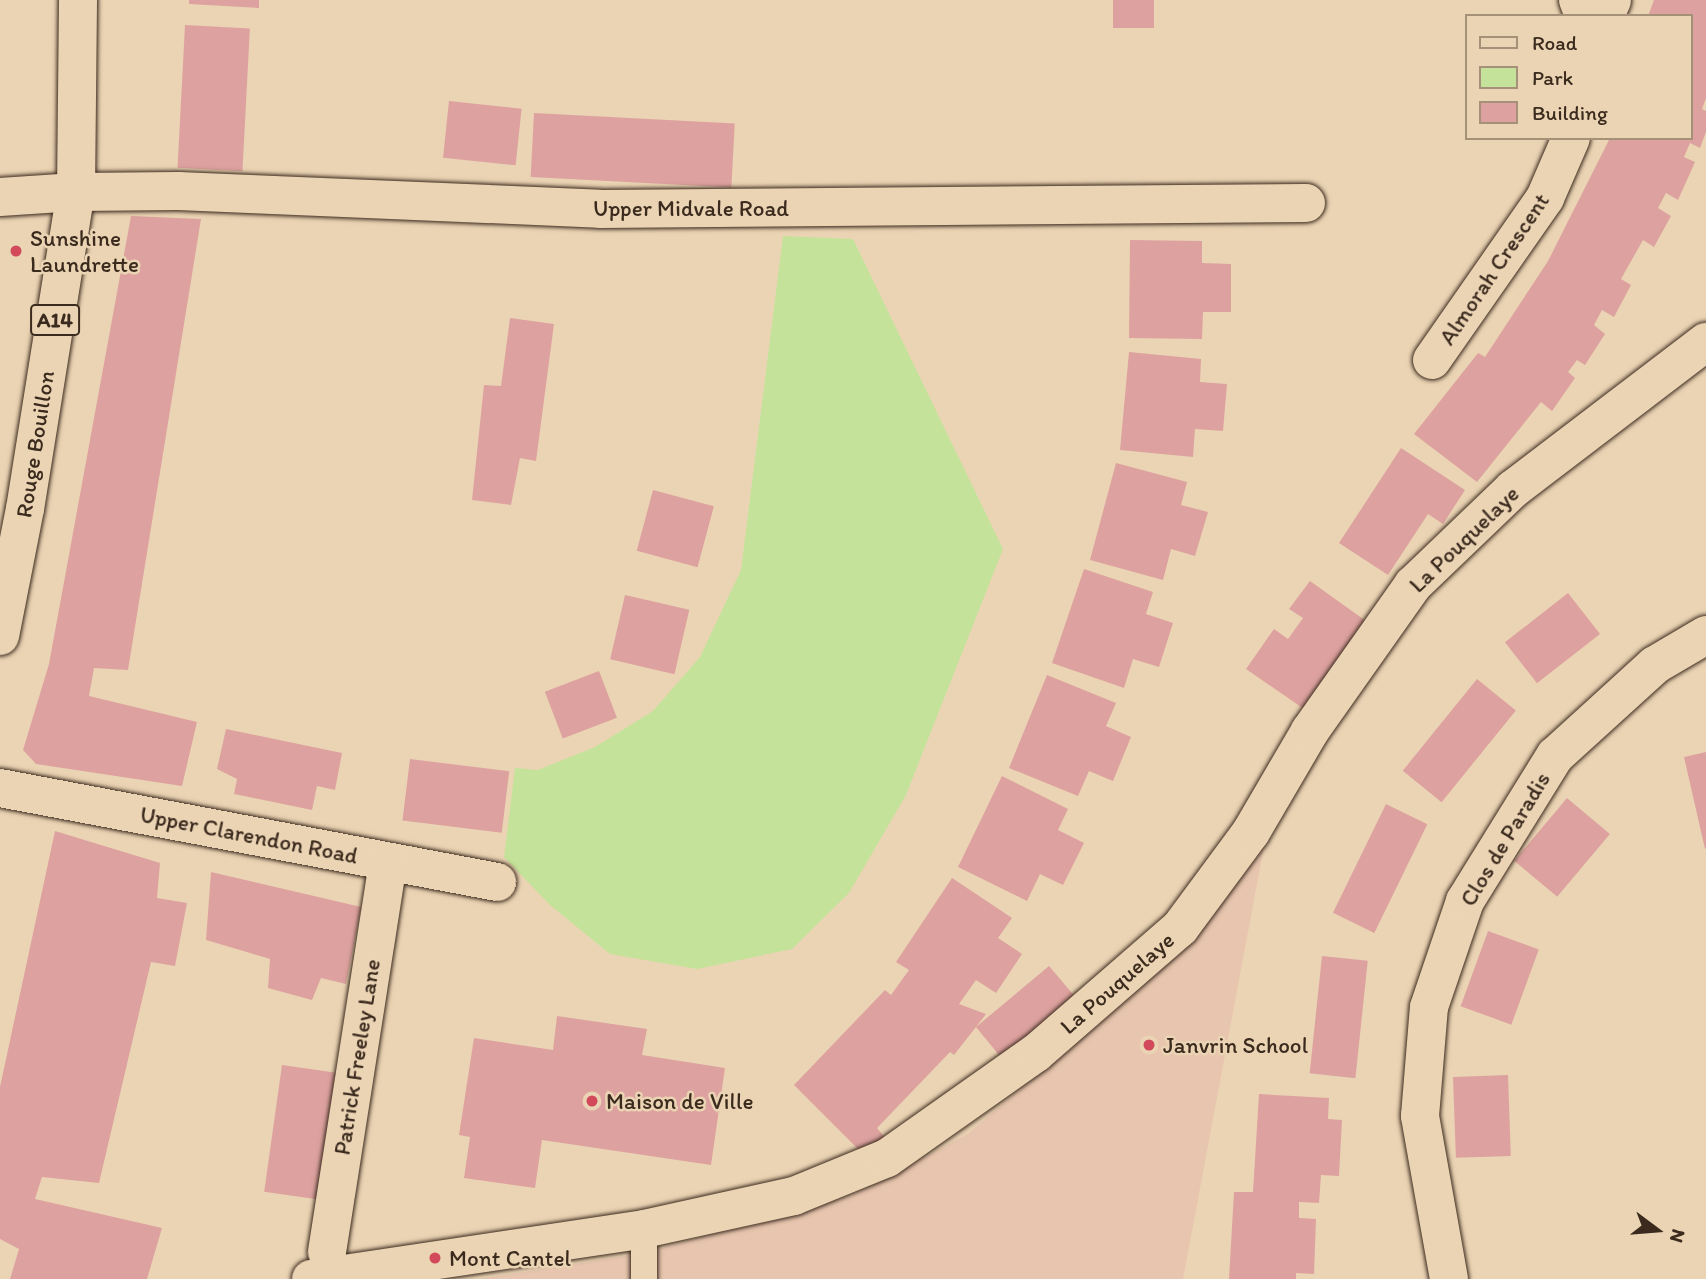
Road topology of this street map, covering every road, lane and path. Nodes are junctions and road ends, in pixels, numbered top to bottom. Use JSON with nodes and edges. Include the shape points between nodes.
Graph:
{"nodes":[{"id":1,"x":78,"y":0,"type":"edge"},
{"id":2,"x":1570,"y":140,"type":"edge"},
{"id":3,"x":76,"y":192,"type":"junction"},
{"id":4,"x":0,"y":197,"type":"edge"},
{"id":5,"x":1306,"y":203,"type":"dead end"},
{"id":6,"x":1706,"y":341,"type":"edge"},
{"id":7,"x":1432,"y":360,"type":"dead end"},
{"id":8,"x":1706,"y":635,"type":"edge"},
{"id":9,"x":0,"y":636,"type":"edge"},
{"id":10,"x":0,"y":788,"type":"edge"},
{"id":11,"x":388,"y":862,"type":"junction"},
{"id":12,"x":497,"y":882,"type":"dead end"},
{"id":13,"x":644,"y":1229,"type":"junction"},
{"id":14,"x":319,"y":1266,"type":"edge"},
{"id":15,"x":644,"y":1279,"type":"edge"},
{"id":16,"x":1449,"y":1279,"type":"edge"}],
"edges":[{"from":1,"to":3,"type":"street","name":"Rouge Bouillon","number":"A14"},
{"from":2,"to":7,"type":"street","name":"Almorah Crescent","via":[[1545,198]]},
{"from":3,"to":4,"type":"street","name":"Upper Midvale Road"},
{"from":3,"to":5,"type":"street","name":"Upper Midvale Road","via":[[178,191],[600,209]]},
{"from":3,"to":9,"type":"street","name":"Rouge Bouillon","number":"A14"},
{"from":6,"to":13,"type":"street","name":"La Pouquelaye","via":[[1513,489],[1413,585],[1310,731],[1251,832],[1180,928],[1036,1053],[887,1158],[794,1196]]},
{"from":8,"to":16,"type":"street","name":"Clos de Paradis","via":[[1655,664],[1555,756],[1465,901],[1429,1007],[1420,1116]]},
{"from":10,"to":11,"type":"street","name":"Upper Clarendon Road"},
{"from":11,"to":12,"type":"street","name":"Upper Clarendon Road"},
{"from":11,"to":14,"type":"street","name":"Patrick Freeley Lane"},
{"from":13,"to":14,"type":"street","name":"La Pouquelaye"},
{"from":13,"to":15,"type":"lane"}]}
